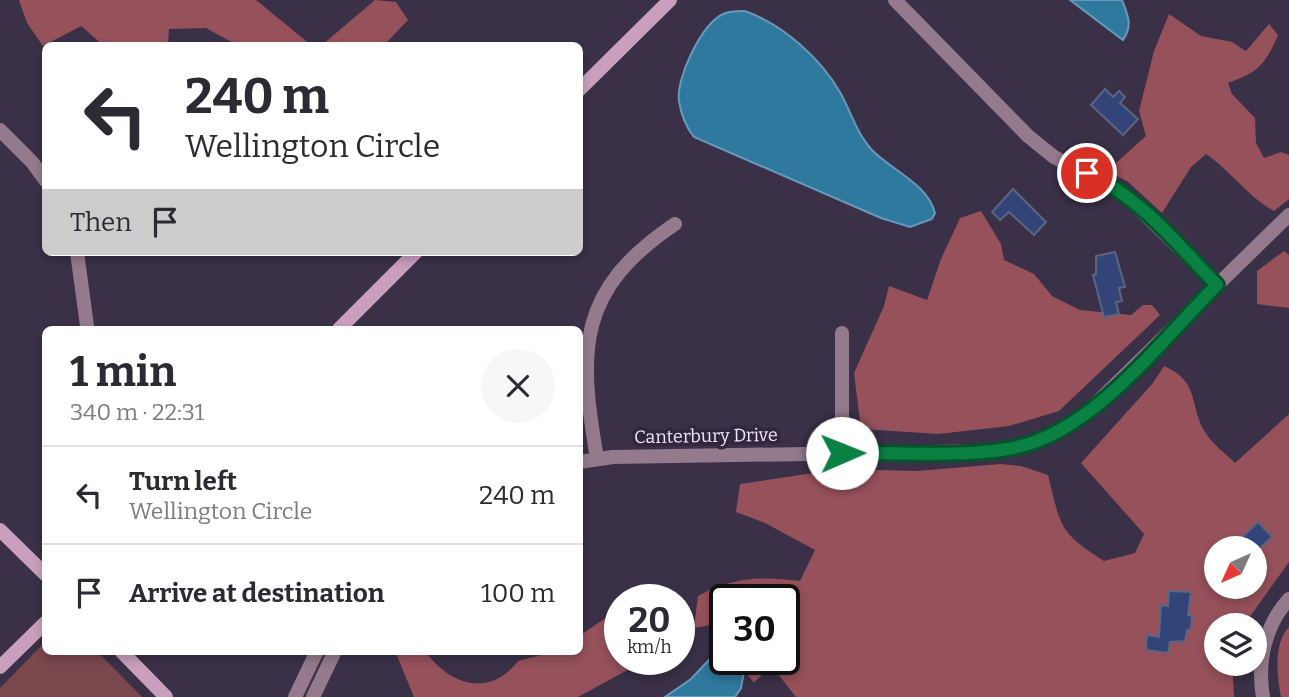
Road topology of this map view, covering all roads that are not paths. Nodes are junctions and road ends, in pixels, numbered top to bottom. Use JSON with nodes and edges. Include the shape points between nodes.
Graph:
{"nodes":[{"id":1,"x":670,"y":0,"type":"edge"},
{"id":2,"x":895,"y":0,"type":"edge"},
{"id":3,"x":583,"y":86,"type":"edge"},
{"id":4,"x":0,"y":130,"type":"edge"},
{"id":5,"x":42,"y":176,"type":"edge"},
{"id":6,"x":1289,"y":215,"type":"edge"},
{"id":7,"x":675,"y":223,"type":"dead end"},
{"id":8,"x":78,"y":256,"type":"edge"},
{"id":9,"x":412,"y":256,"type":"edge"},
{"id":10,"x":1217,"y":285,"type":"junction"},
{"id":11,"x":87,"y":326,"type":"dead end"},
{"id":12,"x":342,"y":326,"type":"edge"},
{"id":13,"x":842,"y":333,"type":"dead end"},
{"id":14,"x":842,"y":453,"type":"junction"},
{"id":15,"x":597,"y":458,"type":"junction"},
{"id":16,"x":583,"y":461,"type":"edge"},
{"id":17,"x":0,"y":530,"type":"edge"},
{"id":18,"x":42,"y":571,"type":"edge"},
{"id":19,"x":1289,"y":599,"type":"edge"},
{"id":20,"x":42,"y":626,"type":"edge"},
{"id":21,"x":125,"y":655,"type":"edge"},
{"id":22,"x":315,"y":655,"type":"edge"},
{"id":23,"x":333,"y":655,"type":"edge"},
{"id":24,"x":0,"y":667,"type":"edge"},
{"id":25,"x":166,"y":697,"type":"edge"},
{"id":26,"x":295,"y":697,"type":"edge"},
{"id":27,"x":313,"y":697,"type":"edge"},
{"id":28,"x":1263,"y":697,"type":"edge"}],
"edges":[{"from":1,"to":3,"type":"street"},
{"from":2,"to":10,"type":"street","via":[[1028,136],[1054,157],[1122,192]]},
{"from":4,"to":5,"type":"street"},
{"from":6,"to":10,"type":"street","name":"Canterbury Drive"},
{"from":7,"to":15,"type":"street","via":[[627,260],[596,311],[585,363]]},
{"from":8,"to":11,"type":"street"},
{"from":9,"to":12,"type":"street"},
{"from":10,"to":14,"type":"street","name":"Canterbury Drive","via":[[1121,382],[1082,417],[1049,436],[1005,449]]},
{"from":13,"to":14,"type":"street"},
{"from":14,"to":15,"type":"street","name":"Canterbury Drive"},
{"from":15,"to":16,"type":"street","name":"Canterbury Drive"},
{"from":17,"to":18,"type":"street"},
{"from":19,"to":28,"type":"street","via":[[1273,619],[1266,638]]},
{"from":20,"to":24,"type":"street"},
{"from":21,"to":25,"type":"street"},
{"from":22,"to":26,"type":"street"},
{"from":23,"to":27,"type":"street"}]}
